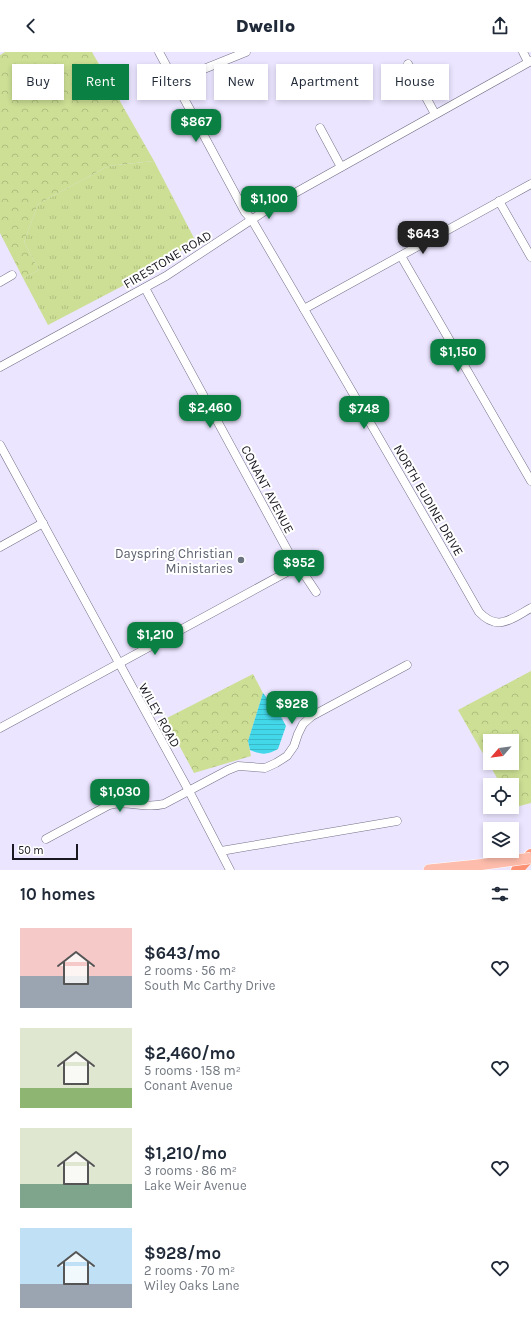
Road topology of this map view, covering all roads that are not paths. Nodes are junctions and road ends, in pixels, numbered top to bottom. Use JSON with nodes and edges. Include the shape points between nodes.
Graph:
{"nodes":[{"id":1,"x":159,"y":52,"type":"edge"},
{"id":2,"x":246,"y":52,"type":"edge"},
{"id":3,"x":523,"y":52,"type":"edge"},
{"id":4,"x":530,"y":62,"type":"edge"},
{"id":5,"x":165,"y":64,"type":"edge"},
{"id":6,"x":206,"y":68,"type":"edge"},
{"id":7,"x":184,"y":100,"type":"edge"},
{"id":8,"x":427,"y":100,"type":"edge"},
{"id":9,"x":435,"y":114,"type":"junction"},
{"id":10,"x":320,"y":128,"type":"dead end"},
{"id":11,"x":341,"y":167,"type":"junction"},
{"id":12,"x":531,"y":184,"type":"edge"},
{"id":13,"x":499,"y":201,"type":"junction"},
{"id":14,"x":252,"y":220,"type":"junction"},
{"id":15,"x":401,"y":256,"type":"junction"},
{"id":16,"x":531,"y":257,"type":"edge"},
{"id":17,"x":12,"y":275,"type":"dead end"},
{"id":18,"x":0,"y":282,"type":"edge"},
{"id":19,"x":145,"y":288,"type":"junction"},
{"id":20,"x":304,"y":308,"type":"junction"},
{"id":21,"x":0,"y":367,"type":"edge"},
{"id":22,"x":0,"y":445,"type":"edge"},
{"id":23,"x":531,"y":481,"type":"edge"},
{"id":24,"x":43,"y":524,"type":"junction"},
{"id":25,"x":0,"y":547,"type":"edge"},
{"id":26,"x":291,"y":564,"type":"junction"},
{"id":27,"x":316,"y":592,"type":"dead end"},
{"id":28,"x":531,"y":608,"type":"edge"},
{"id":29,"x":119,"y":664,"type":"junction"},
{"id":30,"x":407,"y":665,"type":"dead end"},
{"id":31,"x":0,"y":728,"type":"edge"},
{"id":32,"x":189,"y":791,"type":"junction"},
{"id":33,"x":397,"y":820,"type":"dead end"},
{"id":34,"x":46,"y":839,"type":"dead end"},
{"id":35,"x":220,"y":851,"type":"junction"},
{"id":36,"x":531,"y":855,"type":"edge"},
{"id":37,"x":531,"y":858,"type":"edge"},
{"id":38,"x":230,"y":870,"type":"edge"},
{"id":39,"x":430,"y":870,"type":"edge"},
{"id":40,"x":517,"y":870,"type":"edge"}],
"edges":[{"from":1,"to":5,"type":"street","name":"NORTH EUDINE DRIVE"},
{"from":2,"to":6,"type":"street"},
{"from":3,"to":4,"type":"street"},
{"from":4,"to":9,"type":"street","name":"FIRESTONE ROAD"},
{"from":7,"to":14,"type":"street","name":"NORTH EUDINE DRIVE","via":[[244,212]]},
{"from":8,"to":9,"type":"street"},
{"from":9,"to":11,"type":"street","name":"FIRESTONE ROAD"},
{"from":10,"to":11,"type":"street"},
{"from":11,"to":14,"type":"street","name":"FIRESTONE ROAD"},
{"from":12,"to":13,"type":"street"},
{"from":13,"to":15,"type":"street"},
{"from":13,"to":16,"type":"street"},
{"from":14,"to":19,"type":"street","name":"FIRESTONE ROAD"},
{"from":14,"to":20,"type":"street","name":"NORTH EUDINE DRIVE"},
{"from":15,"to":20,"type":"street"},
{"from":15,"to":23,"type":"street"},
{"from":17,"to":18,"type":"street"},
{"from":19,"to":21,"type":"street","name":"FIRESTONE ROAD"},
{"from":19,"to":26,"type":"street","name":"CONANT AVENUE","via":[[290,555]]},
{"from":20,"to":28,"type":"street","name":"NORTH EUDINE DRIVE","via":[[479,612],[492,622],[500,623]]},
{"from":22,"to":24,"type":"street","name":"WILEY ROAD"},
{"from":24,"to":25,"type":"street"},
{"from":24,"to":29,"type":"street","name":"WILEY ROAD"},
{"from":26,"to":27,"type":"street","via":[[300,568]]},
{"from":26,"to":29,"type":"street","via":[[287,572]]},
{"from":29,"to":31,"type":"street"},
{"from":29,"to":32,"type":"street","name":"WILEY ROAD"},
{"from":30,"to":32,"type":"street","via":[[312,716],[303,724],[287,756],[276,763],[265,768],[238,766]]},
{"from":32,"to":34,"type":"street","via":[[154,807],[124,803],[109,805]]},
{"from":32,"to":35,"type":"street","name":"WILEY ROAD"},
{"from":33,"to":35,"type":"street"},
{"from":35,"to":38,"type":"street","name":"WILEY ROAD"},
{"from":36,"to":40,"type":"highway"},
{"from":37,"to":39,"type":"main road","bridge":true}]}
